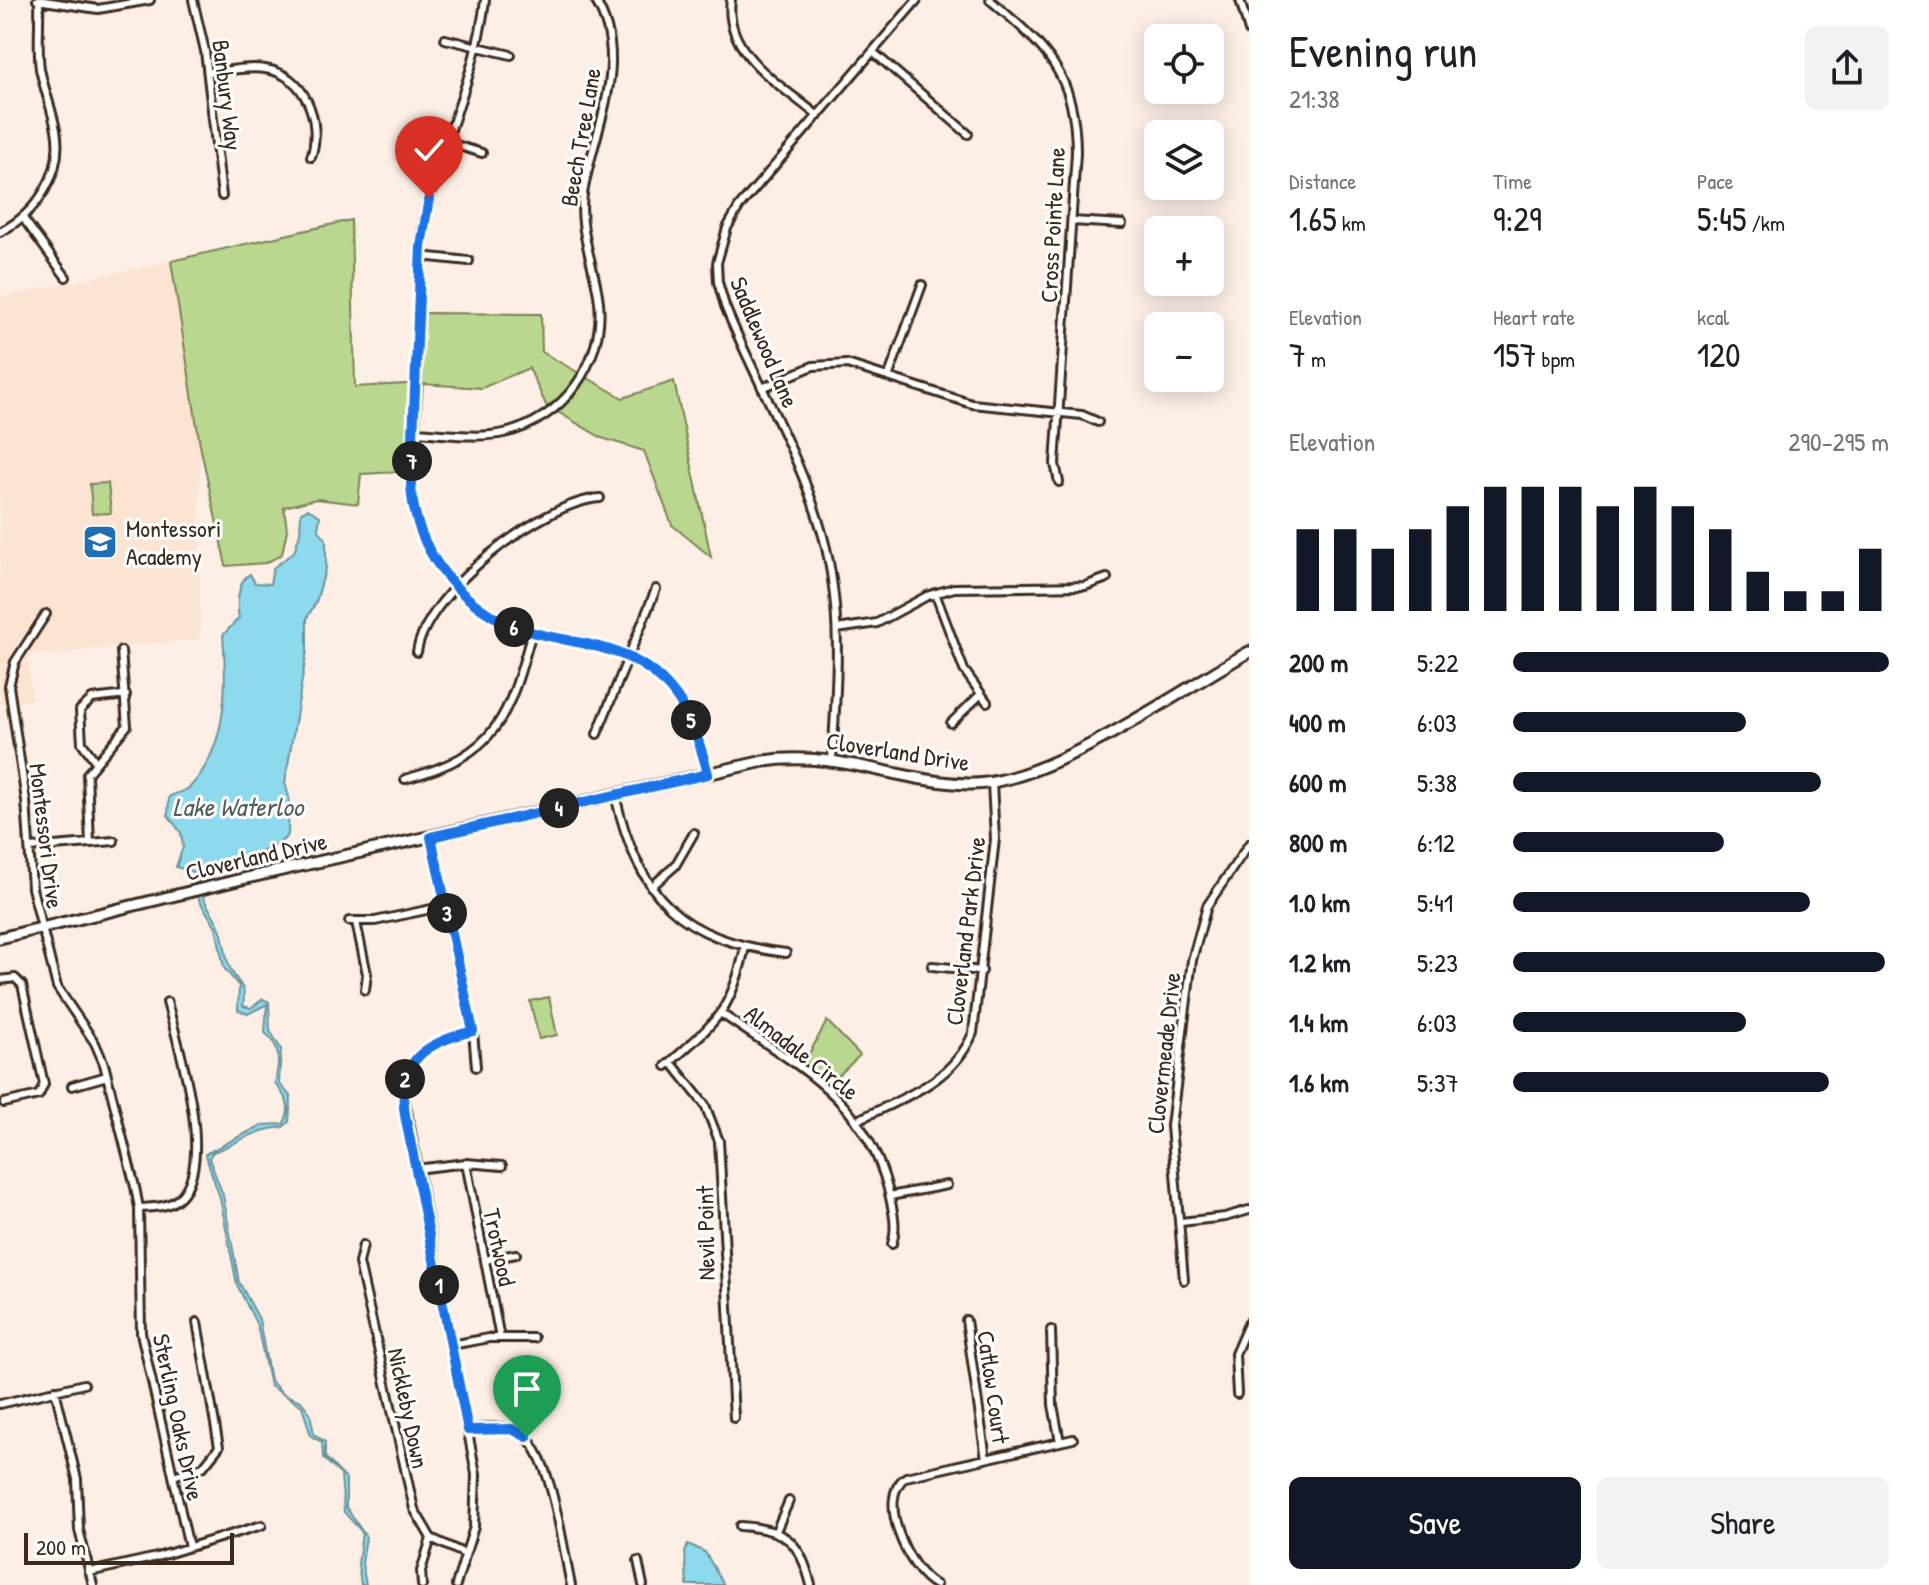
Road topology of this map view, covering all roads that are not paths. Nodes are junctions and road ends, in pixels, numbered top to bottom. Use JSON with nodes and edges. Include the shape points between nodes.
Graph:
{"nodes":[{"id":1,"x":39,"y":0,"type":"edge"},
{"id":2,"x":150,"y":0,"type":"edge"},
{"id":3,"x":193,"y":0,"type":"edge"},
{"id":4,"x":485,"y":0,"type":"edge"},
{"id":5,"x":595,"y":0,"type":"edge"},
{"id":6,"x":731,"y":0,"type":"edge"},
{"id":7,"x":917,"y":0,"type":"edge"},
{"id":8,"x":990,"y":0,"type":"edge"},
{"id":9,"x":1240,"y":0,"type":"edge"},
{"id":10,"x":1249,"y":31,"type":"edge"},
{"id":11,"x":445,"y":39,"type":"dead end"},
{"id":12,"x":477,"y":47,"type":"junction"},
{"id":13,"x":873,"y":52,"type":"junction"},
{"id":14,"x":511,"y":55,"type":"dead end"},
{"id":15,"x":208,"y":73,"type":"junction"},
{"id":16,"x":818,"y":116,"type":"junction"},
{"id":17,"x":968,"y":134,"type":"dead end"},
{"id":18,"x":446,"y":142,"type":"junction"},
{"id":19,"x":482,"y":153,"type":"dead end"},
{"id":20,"x":311,"y":157,"type":"dead end"},
{"id":21,"x":222,"y":196,"type":"dead end"},
{"id":22,"x":23,"y":218,"type":"junction"},
{"id":23,"x":1072,"y":221,"type":"junction"},
{"id":24,"x":1122,"y":224,"type":"dead end"},
{"id":25,"x":0,"y":232,"type":"edge"},
{"id":26,"x":420,"y":256,"type":"junction"},
{"id":27,"x":469,"y":261,"type":"dead end"},
{"id":28,"x":66,"y":277,"type":"dead end"},
{"id":29,"x":922,"y":285,"type":"dead end"},
{"id":30,"x":889,"y":375,"type":"junction"},
{"id":31,"x":762,"y":388,"type":"junction"},
{"id":32,"x":1058,"y":412,"type":"junction"},
{"id":33,"x":1098,"y":422,"type":"dead end"},
{"id":34,"x":413,"y":432,"type":"junction"},
{"id":35,"x":1059,"y":482,"type":"dead end"},
{"id":36,"x":600,"y":498,"type":"dead end"},
{"id":37,"x":1107,"y":578,"type":"dead end"},
{"id":38,"x":456,"y":587,"type":"junction"},
{"id":39,"x":656,"y":589,"type":"dead end"},
{"id":40,"x":935,"y":593,"type":"junction"},
{"id":41,"x":46,"y":614,"type":"dead end"},
{"id":42,"x":837,"y":629,"type":"junction"},
{"id":43,"x":532,"y":632,"type":"junction"},
{"id":44,"x":121,"y":651,"type":"dead end"},
{"id":45,"x":417,"y":652,"type":"dead end"},
{"id":46,"x":1249,"y":652,"type":"edge"},
{"id":47,"x":628,"y":657,"type":"junction"},
{"id":48,"x":126,"y":695,"type":"junction"},
{"id":49,"x":980,"y":695,"type":"junction"},
{"id":50,"x":987,"y":702,"type":"dead end"},
{"id":51,"x":951,"y":723,"type":"dead end"},
{"id":52,"x":597,"y":734,"type":"dead end"},
{"id":53,"x":832,"y":759,"type":"junction"},
{"id":54,"x":96,"y":762,"type":"junction"},
{"id":55,"x":708,"y":774,"type":"junction"},
{"id":56,"x":405,"y":779,"type":"dead end"},
{"id":57,"x":992,"y":783,"type":"junction"},
{"id":58,"x":615,"y":795,"type":"junction"},
{"id":59,"x":694,"y":833,"type":"dead end"},
{"id":60,"x":431,"y":837,"type":"junction"},
{"id":61,"x":114,"y":841,"type":"dead end"},
{"id":62,"x":90,"y":843,"type":"junction"},
{"id":63,"x":1249,"y":844,"type":"edge"},
{"id":64,"x":30,"y":848,"type":"junction"},
{"id":65,"x":651,"y":887,"type":"junction"},
{"id":66,"x":445,"y":906,"type":"junction"},
{"id":67,"x":41,"y":929,"type":"junction"},
{"id":68,"x":0,"y":938,"type":"edge"},
{"id":69,"x":745,"y":947,"type":"junction"},
{"id":70,"x":786,"y":953,"type":"dead end"},
{"id":71,"x":932,"y":966,"type":"dead end"},
{"id":72,"x":982,"y":971,"type":"junction"},
{"id":73,"x":0,"y":980,"type":"edge"},
{"id":74,"x":365,"y":990,"type":"dead end"},
{"id":75,"x":167,"y":1002,"type":"dead end"},
{"id":76,"x":722,"y":1014,"type":"junction"},
{"id":77,"x":473,"y":1031,"type":"junction"},
{"id":78,"x":476,"y":1067,"type":"dead end"},
{"id":79,"x":107,"y":1076,"type":"junction"},
{"id":80,"x":72,"y":1086,"type":"dead end"},
{"id":81,"x":4,"y":1103,"type":"dead end"},
{"id":82,"x":858,"y":1120,"type":"junction"},
{"id":83,"x":466,"y":1163,"type":"junction"},
{"id":84,"x":502,"y":1166,"type":"dead end"},
{"id":85,"x":416,"y":1169,"type":"junction"},
{"id":86,"x":947,"y":1185,"type":"dead end"},
{"id":87,"x":890,"y":1196,"type":"junction"},
{"id":88,"x":139,"y":1208,"type":"junction"},
{"id":89,"x":1249,"y":1210,"type":"edge"},
{"id":90,"x":1181,"y":1222,"type":"junction"},
{"id":91,"x":892,"y":1244,"type":"dead end"},
{"id":92,"x":363,"y":1245,"type":"dead end"},
{"id":93,"x":516,"y":1254,"type":"dead end"},
{"id":94,"x":485,"y":1260,"type":"junction"},
{"id":95,"x":1184,"y":1280,"type":"dead end"},
{"id":96,"x":966,"y":1320,"type":"dead end"},
{"id":97,"x":197,"y":1322,"type":"dead end"},
{"id":98,"x":1249,"y":1322,"type":"edge"},
{"id":99,"x":1051,"y":1330,"type":"dead end"},
{"id":100,"x":500,"y":1338,"type":"junction"},
{"id":101,"x":534,"y":1338,"type":"dead end"},
{"id":102,"x":451,"y":1345,"type":"junction"},
{"id":103,"x":84,"y":1384,"type":"dead end"},
{"id":104,"x":55,"y":1390,"type":"junction"},
{"id":105,"x":1237,"y":1394,"type":"dead end"},
{"id":106,"x":0,"y":1404,"type":"edge"},
{"id":107,"x":734,"y":1418,"type":"dead end"},
{"id":108,"x":468,"y":1430,"type":"junction"},
{"id":109,"x":1073,"y":1439,"type":"dead end"},
{"id":110,"x":1060,"y":1442,"type":"junction"},
{"id":111,"x":986,"y":1459,"type":"junction"},
{"id":112,"x":173,"y":1476,"type":"junction"},
{"id":113,"x":789,"y":1501,"type":"dead end"},
{"id":114,"x":262,"y":1525,"type":"dead end"},
{"id":115,"x":740,"y":1526,"type":"dead end"},
{"id":116,"x":776,"y":1531,"type":"junction"},
{"id":117,"x":431,"y":1538,"type":"junction"},
{"id":118,"x":189,"y":1547,"type":"junction"},
{"id":119,"x":465,"y":1554,"type":"junction"},
{"id":120,"x":638,"y":1561,"type":"dead end"},
{"id":121,"x":89,"y":1572,"type":"junction"},
{"id":122,"x":934,"y":1584,"type":"edge"},
{"id":123,"x":93,"y":1585,"type":"edge"},
{"id":124,"x":422,"y":1585,"type":"edge"},
{"id":125,"x":456,"y":1585,"type":"edge"},
{"id":126,"x":571,"y":1585,"type":"edge"},
{"id":127,"x":643,"y":1585,"type":"edge"},
{"id":128,"x":811,"y":1585,"type":"edge"}],
"edges":[{"from":1,"to":2,"type":"street","via":[[98,9]]},
{"from":1,"to":22,"type":"street","via":[[40,66],[57,151],[44,192]]},
{"from":3,"to":15,"type":"street","name":"Banbury Way"},
{"from":4,"to":12,"type":"street"},
{"from":5,"to":34,"type":"street","name":"Beech Tree Lane","via":[[609,31],[612,55],[582,203],[599,302],[599,332],[591,358],[568,395],[526,426],[491,435]]},
{"from":6,"to":16,"type":"street","via":[[731,27],[739,47]]},
{"from":7,"to":13,"type":"street","name":"Saddlewood Lane"},
{"from":8,"to":23,"type":"street","name":"Cross Pointe Lane","via":[[1041,44],[1059,72],[1075,132]]},
{"from":9,"to":10,"type":"street"},
{"from":11,"to":12,"type":"street"},
{"from":12,"to":14,"type":"street"},
{"from":12,"to":18,"type":"street"},
{"from":13,"to":16,"type":"street","name":"Saddlewood Lane"},
{"from":13,"to":17,"type":"street"},
{"from":15,"to":20,"type":"street","via":[[261,68],[291,80],[310,108]]},
{"from":15,"to":21,"type":"street","name":"Banbury Way"},
{"from":16,"to":31,"type":"street","name":"Saddlewood Lane","via":[[742,201],[719,252],[721,293]]},
{"from":18,"to":19,"type":"street"},
{"from":18,"to":26,"type":"street","via":[[429,198]]},
{"from":22,"to":25,"type":"street"},
{"from":22,"to":28,"type":"street"},
{"from":23,"to":24,"type":"street"},
{"from":23,"to":32,"type":"street","name":"Cross Pointe Lane"},
{"from":26,"to":27,"type":"street"},
{"from":26,"to":34,"type":"street"},
{"from":29,"to":30,"type":"street"},
{"from":30,"to":31,"type":"street","via":[[856,365],[817,365]]},
{"from":30,"to":32,"type":"street","via":[[967,402]]},
{"from":31,"to":42,"type":"street","name":"Saddlewood Lane","via":[[804,480],[823,537]]},
{"from":32,"to":33,"type":"street"},
{"from":32,"to":35,"type":"street","name":"Cross Pointe Lane"},
{"from":34,"to":38,"type":"street","via":[[415,514],[431,554]]},
{"from":36,"to":38,"type":"street","via":[[579,501],[538,521]]},
{"from":37,"to":40,"type":"street","via":[[1085,586],[967,586]]},
{"from":38,"to":43,"type":"street","via":[[493,617]]},
{"from":38,"to":45,"type":"street","via":[[425,630]]},
{"from":39,"to":47,"type":"street"},
{"from":40,"to":42,"type":"street","via":[[884,621]]},
{"from":40,"to":49,"type":"street","via":[[962,667]]},
{"from":41,"to":64,"type":"street","name":"Montessori Drive","via":[[15,662],[9,686]]},
{"from":42,"to":53,"type":"street","name":"Saddlewood Lane"},
{"from":43,"to":47,"type":"street"},
{"from":43,"to":56,"type":"street","via":[[512,701],[489,736],[453,763]]},
{"from":44,"to":48,"type":"street"},
{"from":46,"to":57,"type":"main road","name":"Cloverland Drive","via":[[1046,767]]},
{"from":47,"to":52,"type":"street"},
{"from":47,"to":55,"type":"street","via":[[652,671],[682,703]]},
{"from":48,"to":54,"type":"street","via":[[125,730]]},
{"from":48,"to":54,"type":"street","via":[[93,698],[80,710],[83,746]]},
{"from":49,"to":50,"type":"street"},
{"from":49,"to":51,"type":"street"},
{"from":53,"to":55,"type":"main road","name":"Cloverland Drive","via":[[773,760]]},
{"from":53,"to":57,"type":"main road","name":"Cloverland Drive","via":[[950,782]]},
{"from":54,"to":62,"type":"street","via":[[85,781]]},
{"from":55,"to":58,"type":"main road","name":"Cloverland Drive"},
{"from":57,"to":72,"type":"street","name":"Cloverland Park Drive","via":[[995,839]]},
{"from":58,"to":60,"type":"main road","name":"Cloverland Drive"},
{"from":58,"to":65,"type":"street","via":[[627,843]]},
{"from":59,"to":65,"type":"street","via":[[675,866]]},
{"from":60,"to":66,"type":"street"},
{"from":60,"to":67,"type":"main road","name":"Cloverland Drive"},
{"from":61,"to":62,"type":"street"},
{"from":62,"to":64,"type":"street"},
{"from":63,"to":90,"type":"street","name":"Clovermeade Drive","via":[[1207,906],[1195,942],[1171,1126]]},
{"from":64,"to":67,"type":"street","name":"Montessori Drive"},
{"from":65,"to":69,"type":"street","via":[[693,925]]},
{"from":66,"to":74,"type":"street","via":[[353,922],[367,974]]},
{"from":66,"to":77,"type":"street"},
{"from":67,"to":68,"type":"main road","name":"Cloverland Drive"},
{"from":67,"to":79,"type":"street","name":"Sterling Oaks Drive","via":[[57,987],[97,1047]]},
{"from":69,"to":70,"type":"street"},
{"from":69,"to":76,"type":"street","via":[[736,987]]},
{"from":71,"to":72,"type":"street"},
{"from":72,"to":82,"type":"street","name":"Cloverland Park Drive","via":[[973,1033],[951,1068]]},
{"from":73,"to":81,"type":"street","via":[[15,978],[22,985],[44,1084],[39,1095]]},
{"from":75,"to":88,"type":"street","via":[[195,1118],[194,1147],[181,1197],[164,1206]]},
{"from":76,"to":82,"type":"street","name":"Almadale Circle","via":[[822,1084]]},
{"from":76,"to":107,"type":"street","name":"Nevil Point","via":[[668,1064],[705,1105],[719,1141]]},
{"from":77,"to":78,"type":"street"},
{"from":77,"to":85,"type":"street","via":[[435,1042],[409,1070],[403,1100]]},
{"from":79,"to":80,"type":"street"},
{"from":79,"to":88,"type":"street","name":"Sterling Oaks Drive"},
{"from":82,"to":87,"type":"street","name":"Almadale Circle","via":[[876,1151]]},
{"from":83,"to":84,"type":"street"},
{"from":83,"to":85,"type":"street"},
{"from":83,"to":94,"type":"street","name":"Trotwood"},
{"from":85,"to":102,"type":"street"},
{"from":86,"to":87,"type":"street"},
{"from":87,"to":91,"type":"street","name":"Almadale Circle","via":[[896,1230]]},
{"from":88,"to":112,"type":"street","name":"Sterling Oaks Drive","via":[[141,1333]]},
{"from":89,"to":90,"type":"street"},
{"from":90,"to":95,"type":"street","name":"Clovermeade Drive"},
{"from":92,"to":117,"type":"street","name":"Nickleby Down","via":[[359,1263],[412,1504]]},
{"from":93,"to":94,"type":"street"},
{"from":94,"to":100,"type":"street","name":"Trotwood"},
{"from":96,"to":111,"type":"street","name":"Catlow Court"},
{"from":97,"to":112,"type":"street","via":[[219,1447],[203,1467]]},
{"from":98,"to":105,"type":"street","via":[[1235,1354]]},
{"from":99,"to":110,"type":"street","via":[[1052,1393]]},
{"from":100,"to":101,"type":"street"},
{"from":100,"to":102,"type":"street"},
{"from":102,"to":108,"type":"street"},
{"from":103,"to":104,"type":"street"},
{"from":104,"to":106,"type":"street"},
{"from":104,"to":121,"type":"street","via":[[77,1479],[79,1530]]},
{"from":108,"to":119,"type":"street","via":[[477,1492]]},
{"from":108,"to":126,"type":"street","via":[[512,1429],[532,1442],[543,1462]]},
{"from":109,"to":110,"type":"street"},
{"from":110,"to":111,"type":"street"},
{"from":111,"to":122,"type":"street","via":[[906,1477],[893,1488],[908,1552]]},
{"from":112,"to":118,"type":"street","name":"Sterling Oaks Drive"},
{"from":113,"to":116,"type":"street"},
{"from":114,"to":118,"type":"street"},
{"from":115,"to":116,"type":"street"},
{"from":116,"to":128,"type":"street","via":[[798,1549]]},
{"from":117,"to":119,"type":"street"},
{"from":117,"to":124,"type":"street"},
{"from":118,"to":121,"type":"street"},
{"from":119,"to":125,"type":"street"},
{"from":120,"to":127,"type":"street"},
{"from":121,"to":123,"type":"street"}]}
